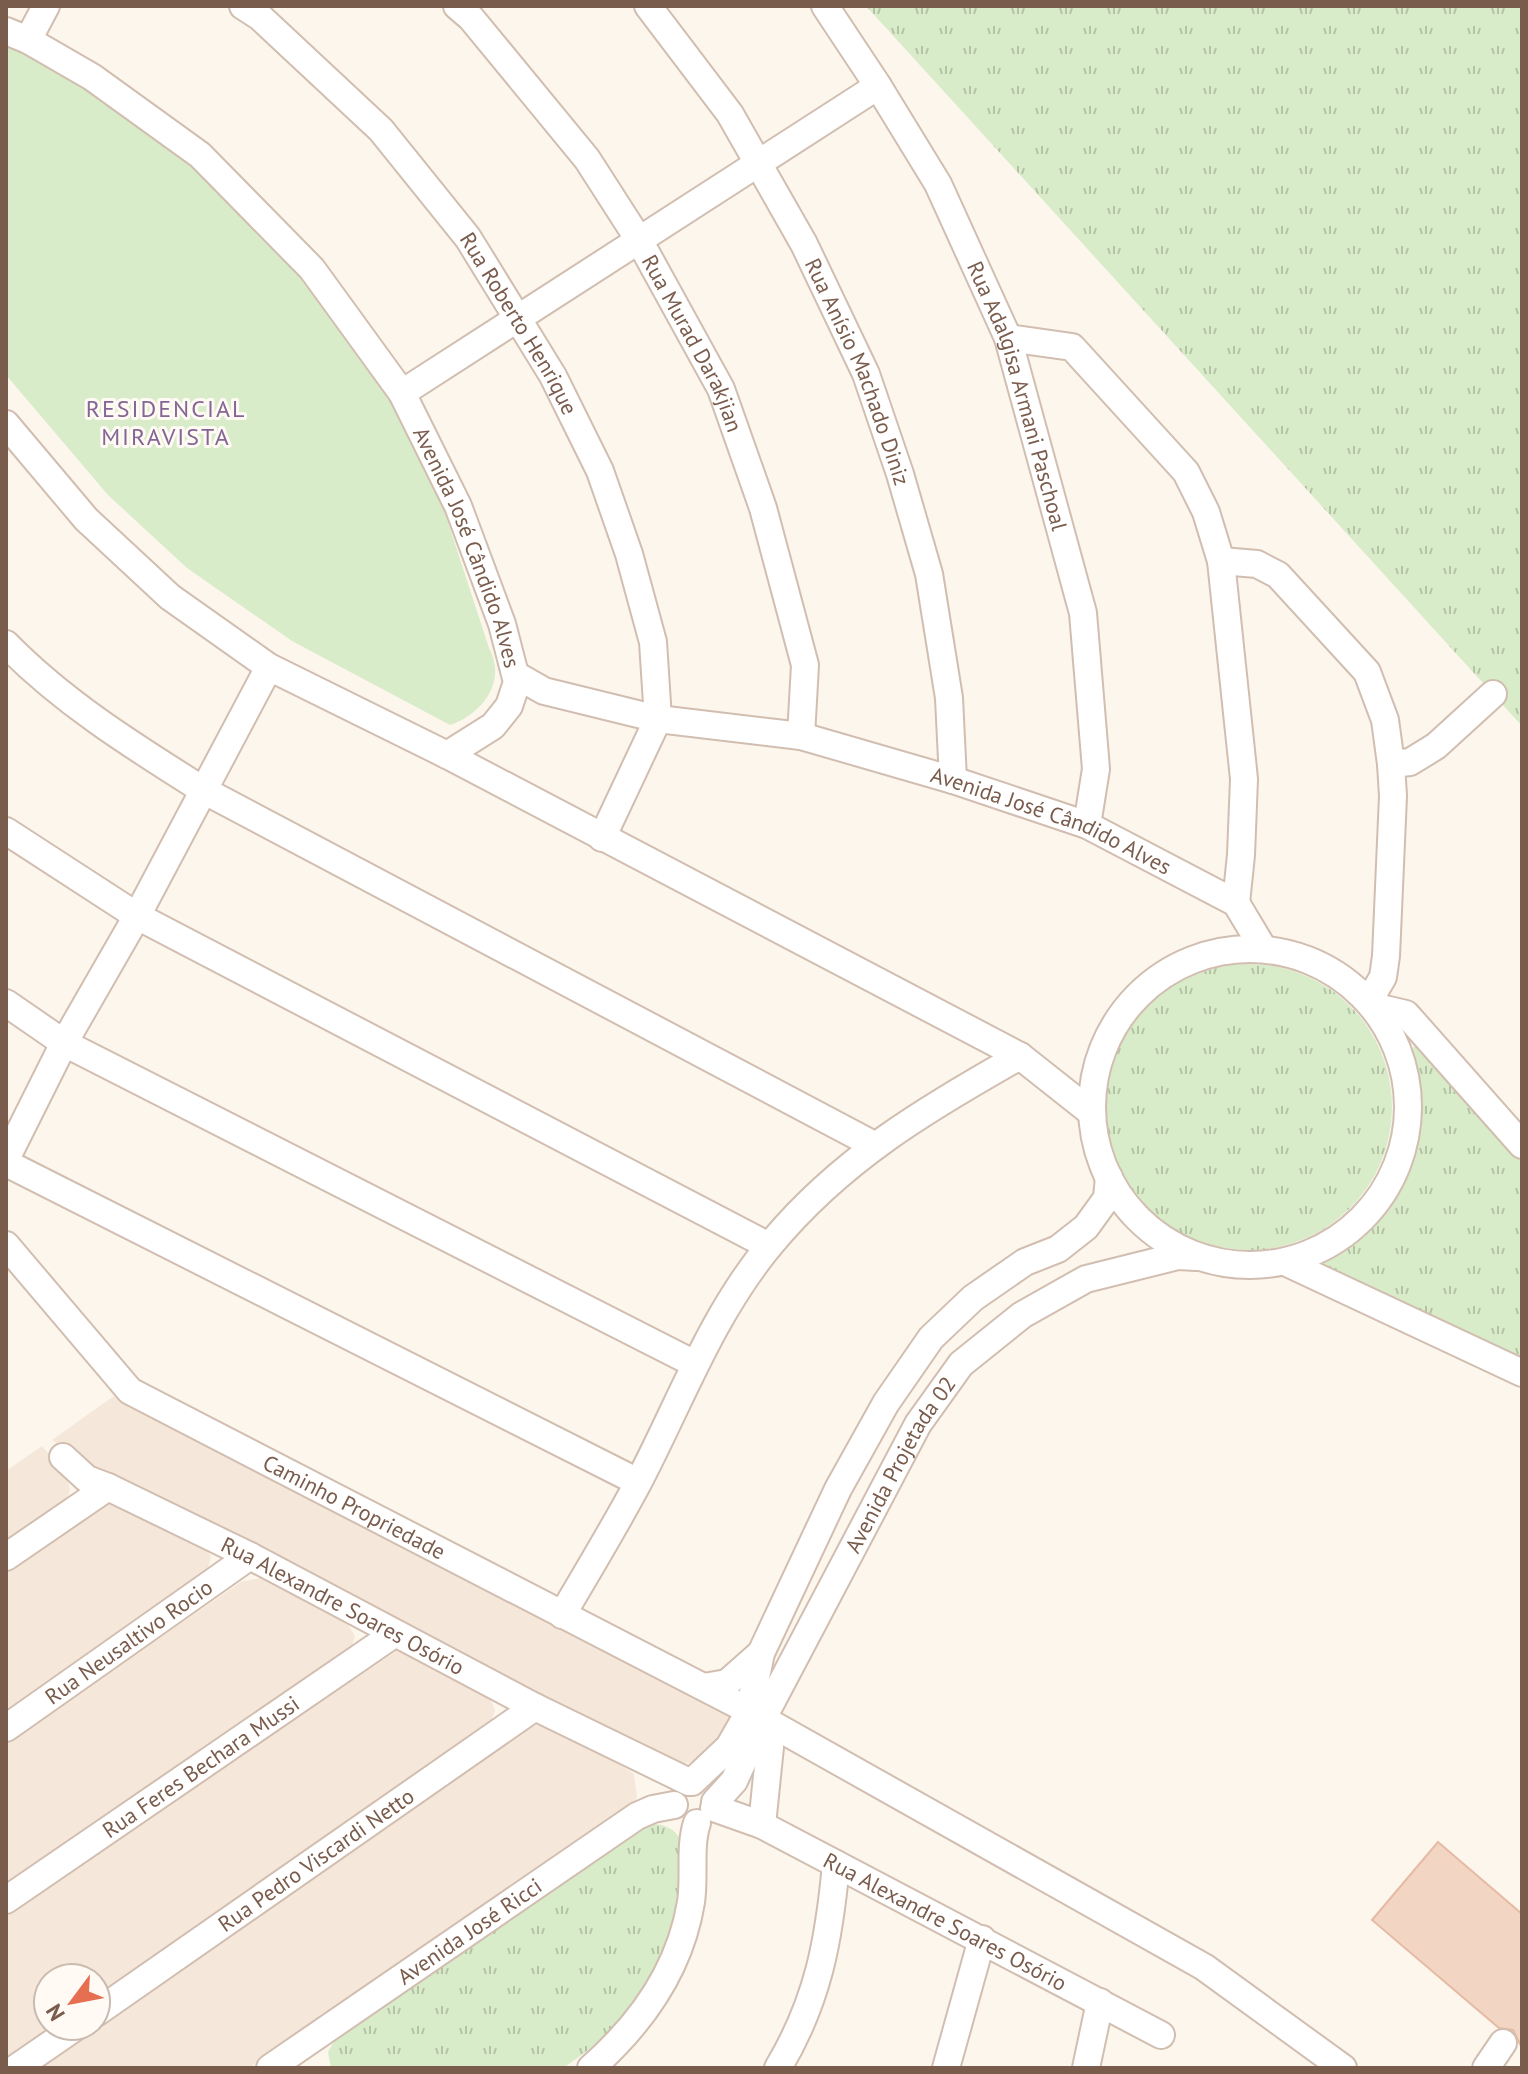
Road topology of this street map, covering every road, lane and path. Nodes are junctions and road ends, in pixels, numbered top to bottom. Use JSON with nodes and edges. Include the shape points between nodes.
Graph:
{"nodes":[{"id":1,"x":46,"y":6,"type":"edge"},
{"id":2,"x":243,"y":6,"type":"edge"},
{"id":3,"x":457,"y":6,"type":"edge"},
{"id":4,"x":648,"y":6,"type":"edge"},
{"id":5,"x":825,"y":6,"type":"edge"},
{"id":6,"x":17,"y":36,"type":"edge"},
{"id":7,"x":878,"y":86,"type":"junction"},
{"id":8,"x":758,"y":163,"type":"junction"},
{"id":9,"x":639,"y":240,"type":"junction"},
{"id":10,"x":518,"y":318,"type":"junction"},
{"id":11,"x":1008,"y":338,"type":"junction"},
{"id":12,"x":402,"y":393,"type":"junction"},
{"id":13,"x":6,"y":424,"type":"edge"},
{"id":14,"x":1221,"y":561,"type":"junction"},
{"id":15,"x":6,"y":644,"type":"edge"},
{"id":16,"x":269,"y":667,"type":"junction"},
{"id":17,"x":516,"y":675,"type":"junction"},
{"id":18,"x":1493,"y":694,"type":"dead end"},
{"id":19,"x":658,"y":719,"type":"junction"},
{"id":20,"x":801,"y":736,"type":"junction"},
{"id":21,"x":447,"y":755,"type":"junction"},
{"id":22,"x":1391,"y":764,"type":"junction"},
{"id":23,"x":953,"y":780,"type":"junction"},
{"id":24,"x":203,"y":790,"type":"junction"},
{"id":25,"x":1087,"y":825,"type":"junction"},
{"id":26,"x":6,"y":831,"type":"edge"},
{"id":27,"x":602,"y":838,"type":"junction"},
{"id":28,"x":1236,"y":903,"type":"junction"},
{"id":29,"x":137,"y":916,"type":"junction"},
{"id":30,"x":1263,"y":948,"type":"junction"},
{"id":31,"x":6,"y":1003,"type":"edge"},
{"id":32,"x":1370,"y":1004,"type":"junction"},
{"id":33,"x":64,"y":1043,"type":"junction"},
{"id":34,"x":1020,"y":1056,"type":"junction"},
{"id":35,"x":1092,"y":1113,"type":"junction"},
{"id":36,"x":874,"y":1145,"type":"junction"},
{"id":37,"x":1522,"y":1145,"type":"edge"},
{"id":38,"x":6,"y":1161,"type":"edge"},
{"id":39,"x":1109,"y":1177,"type":"junction"},
{"id":40,"x":6,"y":1245,"type":"edge"},
{"id":41,"x":769,"y":1246,"type":"junction"},
{"id":42,"x":1201,"y":1257,"type":"junction"},
{"id":43,"x":1285,"y":1262,"type":"junction"},
{"id":44,"x":695,"y":1364,"type":"junction"},
{"id":45,"x":1522,"y":1373,"type":"edge"},
{"id":46,"x":63,"y":1457,"type":"dead end"},
{"id":47,"x":638,"y":1482,"type":"junction"},
{"id":48,"x":108,"y":1487,"type":"junction"},
{"id":49,"x":250,"y":1556,"type":"junction"},
{"id":50,"x":6,"y":1557,"type":"edge"},
{"id":51,"x":562,"y":1615,"type":"junction"},
{"id":52,"x":394,"y":1634,"type":"junction"},
{"id":53,"x":761,"y":1653,"type":"junction"},
{"id":54,"x":704,"y":1687,"type":"junction"},
{"id":55,"x":535,"y":1707,"type":"junction"},
{"id":56,"x":756,"y":1716,"type":"junction"},
{"id":57,"x":6,"y":1728,"type":"edge"},
{"id":58,"x":682,"y":1793,"type":"junction"},
{"id":59,"x":712,"y":1812,"type":"junction"},
{"id":60,"x":762,"y":1825,"type":"junction"},
{"id":61,"x":836,"y":1864,"type":"junction"},
{"id":62,"x":6,"y":1900,"type":"edge"},
{"id":63,"x":982,"y":1939,"type":"junction"},
{"id":64,"x":112,"y":2002,"type":"edge"},
{"id":65,"x":1100,"y":2002,"type":"junction"},
{"id":66,"x":1161,"y":2035,"type":"dead end"},
{"id":67,"x":54,"y":2042,"type":"edge"},
{"id":68,"x":1503,"y":2043,"type":"dead end"},
{"id":69,"x":307,"y":2057,"type":"edge"},
{"id":70,"x":16,"y":2068,"type":"edge"},
{"id":71,"x":270,"y":2068,"type":"edge"},
{"id":72,"x":591,"y":2068,"type":"edge"},
{"id":73,"x":778,"y":2068,"type":"edge"},
{"id":74,"x":946,"y":2068,"type":"edge"},
{"id":75,"x":1086,"y":2068,"type":"edge"},
{"id":76,"x":1343,"y":2068,"type":"edge"},
{"id":77,"x":1486,"y":2068,"type":"edge"}],
"edges":[{"from":1,"to":6,"type":"street"},
{"from":2,"to":10,"type":"street","name":"Rua Roberto Henrique","via":[[381,130],[468,238]]},
{"from":3,"to":9,"type":"street","name":"Rua Murad Darakjian","via":[[587,159]]},
{"from":4,"to":8,"type":"street","name":"Rua Anísio Machado Diniz","via":[[730,114]]},
{"from":5,"to":7,"type":"street","name":"Rua Adalgisa Armani Paschoal"},
{"from":6,"to":12,"type":"street","name":"Avenida José Cândido Alves","via":[[92,77],[200,155],[312,269]]},
{"from":7,"to":8,"type":"street"},
{"from":7,"to":11,"type":"street","name":"Rua Adalgisa Armani Paschoal","via":[[938,184]]},
{"from":8,"to":9,"type":"street"},
{"from":8,"to":23,"type":"street","name":"Rua Anísio Machado Diniz","via":[[804,244],[866,374],[900,474],[929,574],[949,698]]},
{"from":9,"to":10,"type":"street"},
{"from":9,"to":20,"type":"street","name":"Rua Murad Darakjian","via":[[721,389],[763,508],[805,665]]},
{"from":10,"to":12,"type":"street"},
{"from":10,"to":19,"type":"street","name":"Rua Roberto Henrique","via":[[553,376],[610,499],[653,642]]},
{"from":11,"to":14,"type":"street","via":[[1072,347],[1186,472]]},
{"from":11,"to":25,"type":"street","name":"Rua Adalgisa Armani Paschoal","via":[[1083,613],[1096,769]]},
{"from":12,"to":17,"type":"street","name":"Avenida José Cândido Alves","via":[[458,506]]},
{"from":13,"to":16,"type":"street","via":[[86,519],[159,587]]},
{"from":14,"to":22,"type":"street","via":[[1257,564],[1278,575],[1367,672],[1385,720]]},
{"from":14,"to":28,"type":"street","via":[[1244,779]]},
{"from":15,"to":24,"type":"street","via":[[39,677],[127,743]]},
{"from":16,"to":21,"type":"street"},
{"from":16,"to":24,"type":"street"},
{"from":17,"to":19,"type":"street","name":"Avenida José Cândido Alves","via":[[544,691]]},
{"from":17,"to":21,"type":"street","via":[[509,706],[493,726]]},
{"from":18,"to":22,"type":"street","via":[[1436,746],[1410,762]]},
{"from":19,"to":20,"type":"street","name":"Avenida José Cândido Alves"},
{"from":19,"to":27,"type":"street"},
{"from":20,"to":23,"type":"street","name":"Avenida José Cândido Alves"},
{"from":21,"to":27,"type":"street"},
{"from":22,"to":32,"type":"street","via":[[1385,967]]},
{"from":23,"to":25,"type":"street","name":"Avenida José Cândido Alves"},
{"from":24,"to":29,"type":"street"},
{"from":24,"to":36,"type":"street"},
{"from":25,"to":28,"type":"street","name":"Avenida José Cândido Alves"},
{"from":26,"to":29,"type":"street"},
{"from":27,"to":34,"type":"street"},
{"from":28,"to":30,"type":"street"},
{"from":29,"to":33,"type":"street"},
{"from":29,"to":41,"type":"street"},
{"from":30,"to":32,"type":"street","via":[[1332,971]]},
{"from":30,"to":35,"type":"street","via":[[1196,957],[1167,971],[1135,997],[1102,1051]]},
{"from":31,"to":33,"type":"street"},
{"from":32,"to":37,"type":"street","via":[[1406,1014]]},
{"from":32,"to":43,"type":"street","via":[[1393,1037],[1406,1079],[1408,1123],[1398,1166],[1376,1204],[1353,1228],[1326,1247]]},
{"from":33,"to":38,"type":"street"},
{"from":33,"to":44,"type":"street"},
{"from":34,"to":35,"type":"street"},
{"from":34,"to":36,"type":"street"},
{"from":35,"to":39,"type":"street"},
{"from":36,"to":41,"type":"street","via":[[812,1199]]},
{"from":38,"to":47,"type":"street"},
{"from":39,"to":42,"type":"street","via":[[1147,1226]]},
{"from":39,"to":53,"type":"street","name":"Avenida Projetada 02","via":[[1107,1198],[1086,1227],[973,1298],[931,1338],[886,1403],[838,1489]]},
{"from":40,"to":51,"type":"street","name":"Caminho Propriedade","via":[[130,1391]]},
{"from":41,"to":44,"type":"street"},
{"from":42,"to":43,"type":"street","via":[[1242,1265]]},
{"from":42,"to":56,"type":"street","name":"Avenida Projetada 02","via":[[1178,1256],[1086,1279],[1022,1315],[961,1364],[918,1424]]},
{"from":43,"to":45,"type":"street"},
{"from":44,"to":47,"type":"street"},
{"from":46,"to":48,"type":"street","name":"Rua Alexandre Soares Osório","via":[[87,1479]]},
{"from":47,"to":51,"type":"street"},
{"from":48,"to":49,"type":"street","name":"Rua Alexandre Soares Osório"},
{"from":48,"to":50,"type":"street"},
{"from":49,"to":52,"type":"street","name":"Rua Alexandre Soares Osório"},
{"from":49,"to":57,"type":"street","name":"Rua Neusaltivo Rocio"},
{"from":51,"to":54,"type":"street","name":"Caminho Propriedade"},
{"from":52,"to":55,"type":"street","name":"Rua Alexandre Soares Osório"},
{"from":52,"to":62,"type":"street","name":"Rua Feres Bechara Mussi"},
{"from":53,"to":54,"type":"street","name":"Avenida Projetada 02","via":[[727,1683]]},
{"from":53,"to":56,"type":"street","name":"Avenida Projetada 02"},
{"from":54,"to":56,"type":"street","name":"Caminho Propriedade"},
{"from":55,"to":58,"type":"street","name":"Rua Alexandre Soares Osório","via":[[625,1753],[660,1794]]},
{"from":55,"to":64,"type":"street","name":"Rua Pedro Viscardi Netto"},
{"from":56,"to":58,"type":"street","name":"Avenida Projetada 02"},
{"from":56,"to":59,"type":"street","name":"Avenida Projetada 02","via":[[734,1781]]},
{"from":56,"to":60,"type":"street","via":[[770,1747]]},
{"from":56,"to":76,"type":"street","name":"Caminho Propriedade","via":[[1204,1967]]},
{"from":58,"to":59,"type":"street","via":[[705,1785],[713,1795]]},
{"from":58,"to":59,"type":"street","via":[[682,1819]]},
{"from":58,"to":69,"type":"street","name":"Avenida José Ricci","via":[[637,1816]]},
{"from":59,"to":60,"type":"street","name":"Rua Alexandre Soares Osório"},
{"from":59,"to":72,"type":"street","via":[[693,1835],[691,1903],[670,1967],[644,2014]]},
{"from":60,"to":61,"type":"street","name":"Rua Alexandre Soares Osório"},
{"from":61,"to":63,"type":"street","name":"Rua Alexandre Soares Osório"},
{"from":61,"to":73,"type":"street","via":[[831,1925],[816,1985]]},
{"from":63,"to":65,"type":"street","name":"Rua Alexandre Soares Osório"},
{"from":63,"to":74,"type":"street"},
{"from":65,"to":66,"type":"street","name":"Rua Alexandre Soares Osório"},
{"from":65,"to":75,"type":"street"},
{"from":67,"to":70,"type":"street"},
{"from":68,"to":77,"type":"street"},
{"from":69,"to":71,"type":"street","name":"Avenida José Ricci"}]}
